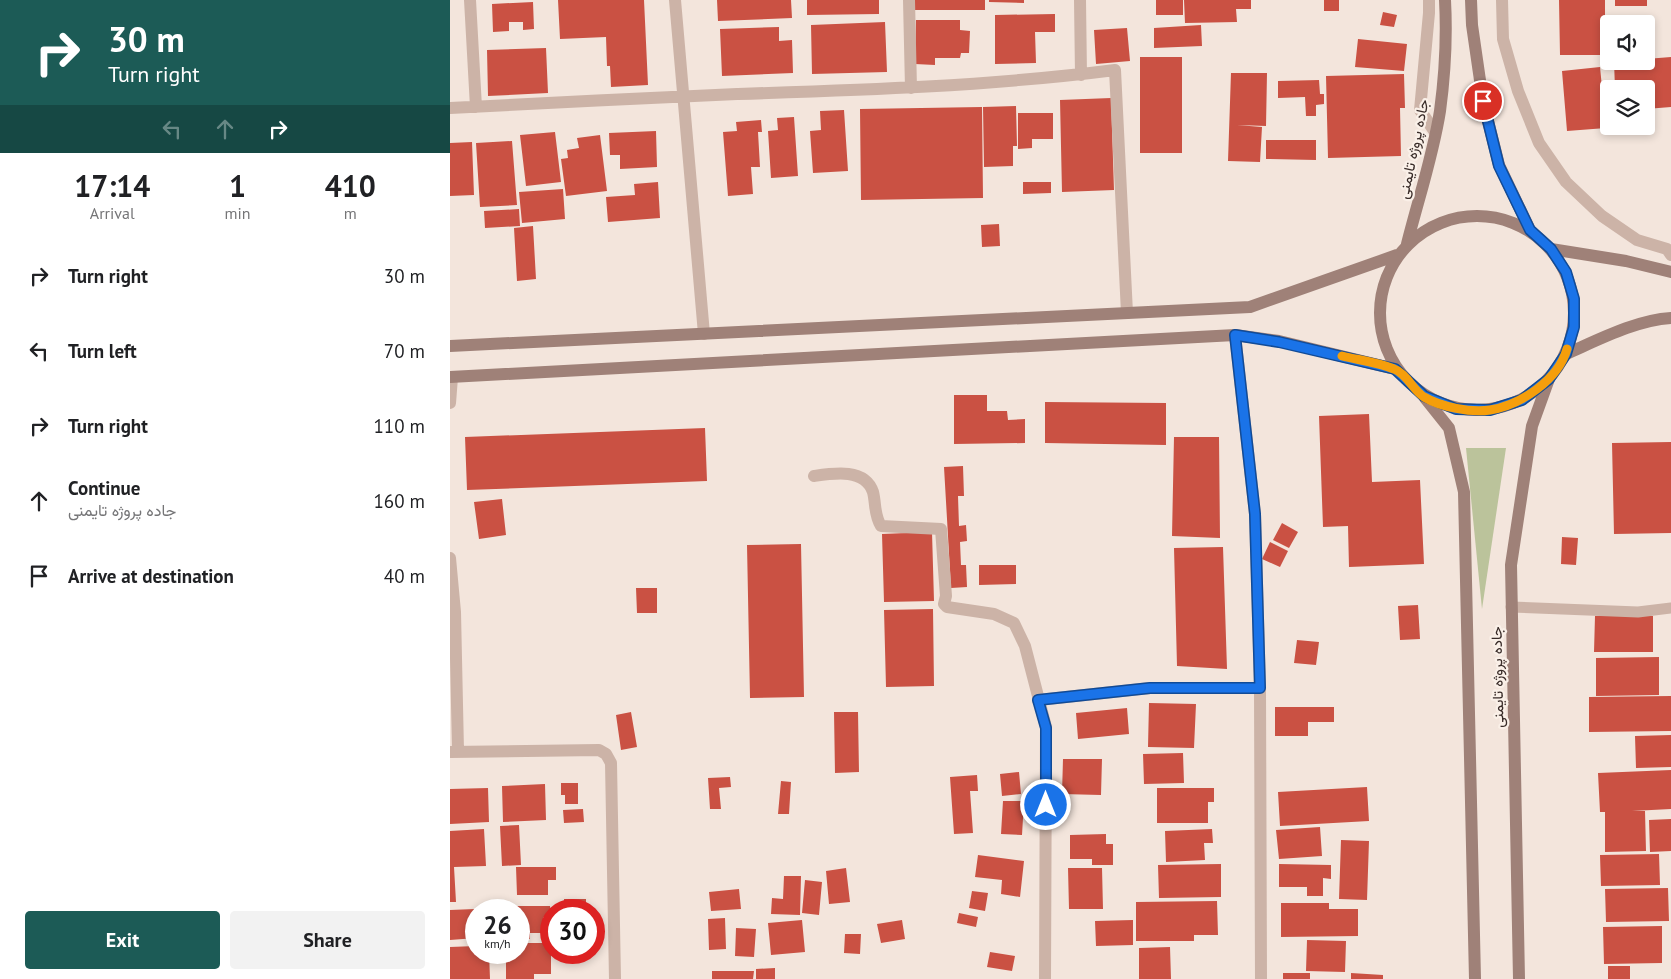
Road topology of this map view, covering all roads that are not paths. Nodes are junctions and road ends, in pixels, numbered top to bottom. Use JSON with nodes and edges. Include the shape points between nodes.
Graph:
{"nodes":[{"id":1,"x":470,"y":0,"type":"edge"},
{"id":2,"x":675,"y":0,"type":"edge"},
{"id":3,"x":909,"y":0,"type":"edge"},
{"id":4,"x":1080,"y":0,"type":"edge"},
{"id":5,"x":1429,"y":0,"type":"edge"},
{"id":6,"x":1445,"y":0,"type":"edge"},
{"id":7,"x":1471,"y":0,"type":"edge"},
{"id":8,"x":1502,"y":0,"type":"edge"},
{"id":9,"x":1081,"y":75,"type":"junction"},
{"id":10,"x":911,"y":88,"type":"junction"},
{"id":11,"x":683,"y":96,"type":"junction"},
{"id":12,"x":476,"y":107,"type":"junction"},
{"id":13,"x":450,"y":108,"type":"edge"},
{"id":14,"x":1435,"y":132,"type":"junction"},
{"id":15,"x":1530,"y":230,"type":"junction"},
{"id":16,"x":1407,"y":244,"type":"junction"},
{"id":17,"x":1551,"y":249,"type":"junction"},
{"id":18,"x":1398,"y":255,"type":"junction"},
{"id":19,"x":1671,"y":255,"type":"edge"},
{"id":20,"x":1671,"y":272,"type":"edge"},
{"id":21,"x":1127,"y":313,"type":"junction"},
{"id":22,"x":1671,"y":318,"type":"edge"},
{"id":23,"x":704,"y":334,"type":"junction"},
{"id":24,"x":1235,"y":335,"type":"junction"},
{"id":25,"x":450,"y":346,"type":"edge"},
{"id":26,"x":1566,"y":354,"type":"junction"},
{"id":27,"x":1395,"y":369,"type":"junction"},
{"id":28,"x":451,"y":377,"type":"edge"},
{"id":29,"x":1549,"y":379,"type":"junction"},
{"id":30,"x":1424,"y":396,"type":"junction"},
{"id":31,"x":450,"y":403,"type":"edge"},
{"id":32,"x":814,"y":476,"type":"dead end"},
{"id":33,"x":450,"y":558,"type":"edge"},
{"id":34,"x":1511,"y":607,"type":"junction"},
{"id":35,"x":1671,"y":608,"type":"edge"},
{"id":36,"x":1260,"y":688,"type":"junction"},
{"id":37,"x":1038,"y":700,"type":"junction"},
{"id":38,"x":454,"y":752,"type":"edge"},
{"id":39,"x":615,"y":979,"type":"edge"},
{"id":40,"x":1046,"y":979,"type":"edge"},
{"id":41,"x":1261,"y":979,"type":"edge"},
{"id":42,"x":1475,"y":979,"type":"edge"},
{"id":43,"x":1519,"y":979,"type":"edge"}],
"edges":[{"from":1,"to":12,"type":"street"},
{"from":2,"to":11,"type":"street"},
{"from":3,"to":10,"type":"street"},
{"from":4,"to":9,"type":"street"},
{"from":5,"to":14,"type":"street","via":[[1420,110]]},
{"from":6,"to":14,"type":"main road","name":"جاده پروژه تایمنی","via":[[1440,111]]},
{"from":7,"to":15,"type":"main road","via":[[1483,101],[1499,166]]},
{"from":8,"to":19,"type":"street","via":[[1503,39],[1518,90],[1539,143],[1566,182],[1602,216],[1637,240],[1667,249]]},
{"from":9,"to":10,"type":"street"},
{"from":9,"to":21,"type":"street","via":[[1115,70]]},
{"from":10,"to":11,"type":"street"},
{"from":11,"to":12,"type":"street"},
{"from":11,"to":23,"type":"street"},
{"from":12,"to":13,"type":"street"},
{"from":14,"to":16,"type":"main road","name":"جاده پروژه تایمنی"},
{"from":15,"to":16,"type":"main road","via":[[1499,217],[1466,215],[1434,225]]},
{"from":15,"to":17,"type":"main road"},
{"from":16,"to":18,"type":"main road"},
{"from":17,"to":20,"type":"main road"},
{"from":17,"to":26,"type":"main road","via":[[1566,272],[1574,299],[1574,327]]},
{"from":18,"to":21,"type":"main road","via":[[1250,307]]},
{"from":18,"to":27,"type":"main road","via":[[1383,282],[1378,312],[1382,342]]},
{"from":21,"to":23,"type":"main road"},
{"from":22,"to":26,"type":"main road","via":[[1613,333]]},
{"from":23,"to":25,"type":"main road"},
{"from":24,"to":27,"type":"main road"},
{"from":24,"to":28,"type":"main road"},
{"from":24,"to":36,"type":"street","via":[[1255,514]]},
{"from":26,"to":29,"type":"main road"},
{"from":27,"to":30,"type":"main road"},
{"from":28,"to":31,"type":"street"},
{"from":29,"to":30,"type":"main road","via":[[1522,400],[1490,410],[1456,409]]},
{"from":29,"to":34,"type":"main road","name":"جاده پروژه تایمنی","via":[[1532,426],[1519,504],[1510,565]]},
{"from":30,"to":42,"type":"main road","name":"جاده پروژه تایمنی","via":[[1449,428],[1464,492]]},
{"from":32,"to":37,"type":"street","via":[[856,474],[867,481],[881,526],[941,529],[944,604],[994,614],[1014,623],[1025,646]]},
{"from":33,"to":38,"type":"street","via":[[455,612]]},
{"from":34,"to":35,"type":"lane","via":[[1638,612]]},
{"from":34,"to":43,"type":"main road","name":"جاده پروژه تایمنی"},
{"from":36,"to":37,"type":"street","via":[[1150,688]]},
{"from":36,"to":41,"type":"street"},
{"from":37,"to":40,"type":"street","via":[[1046,728]]},
{"from":38,"to":39,"type":"street","via":[[599,750],[606,754],[611,762]]}]}
